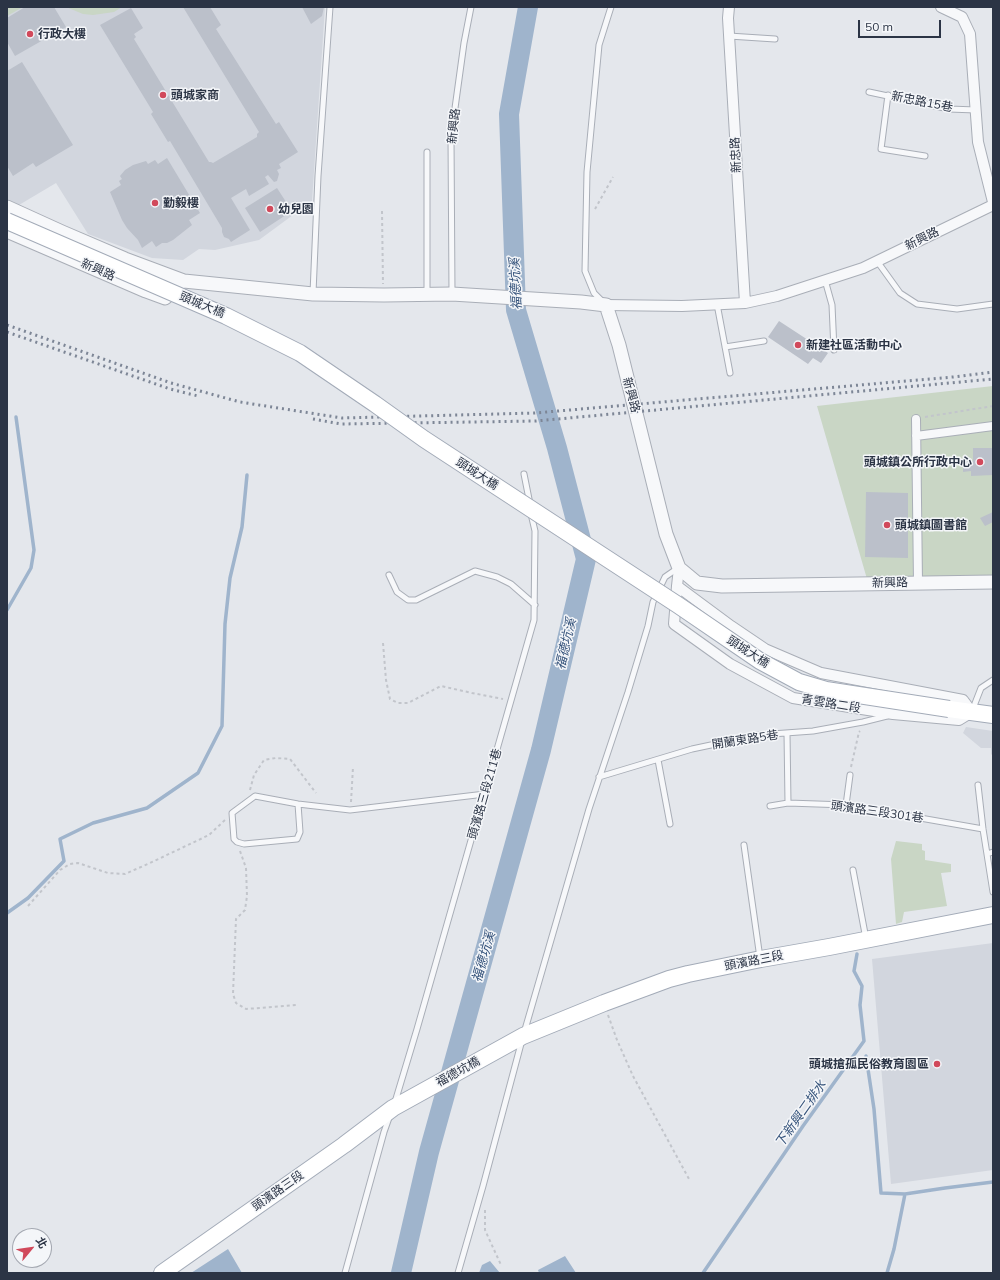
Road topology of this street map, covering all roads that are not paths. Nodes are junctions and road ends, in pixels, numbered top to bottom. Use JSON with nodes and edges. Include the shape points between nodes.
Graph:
{"nodes":[{"id":1,"x":330,"y":7,"type":"edge"},
{"id":2,"x":471,"y":7,"type":"edge"},
{"id":3,"x":611,"y":7,"type":"edge"},
{"id":4,"x":729,"y":7,"type":"edge"},
{"id":5,"x":941,"y":7,"type":"edge"},
{"id":6,"x":729,"y":36,"type":"junction"},
{"id":7,"x":775,"y":39,"type":"dead end"},
{"id":8,"x":869,"y":92,"type":"dead end"},
{"id":9,"x":888,"y":95,"type":"junction"},
{"id":10,"x":976,"y":110,"type":"junction"},
{"id":11,"x":427,"y":152,"type":"dead end"},
{"id":12,"x":925,"y":156,"type":"dead end"},
{"id":13,"x":993,"y":202,"type":"edge"},
{"id":14,"x":993,"y":205,"type":"edge"},
{"id":15,"x":7,"y":207,"type":"edge"},
{"id":16,"x":7,"y":221,"type":"edge"},
{"id":17,"x":7,"y":231,"type":"edge"},
{"id":18,"x":877,"y":261,"type":"junction"},
{"id":19,"x":184,"y":280,"type":"junction"},
{"id":20,"x":825,"y":280,"type":"junction"},
{"id":21,"x":313,"y":294,"type":"junction"},
{"id":22,"x":452,"y":294,"type":"junction"},
{"id":23,"x":427,"y":295,"type":"junction"},
{"id":24,"x":745,"y":303,"type":"junction"},
{"id":25,"x":717,"y":304,"type":"junction"},
{"id":26,"x":993,"y":304,"type":"edge"},
{"id":27,"x":606,"y":305,"type":"junction"},
{"id":28,"x":764,"y":341,"type":"dead end"},
{"id":29,"x":725,"y":347,"type":"junction"},
{"id":30,"x":834,"y":350,"type":"dead end"},
{"id":31,"x":730,"y":373,"type":"dead end"},
{"id":32,"x":916,"y":419,"type":"road end"},
{"id":33,"x":993,"y":426,"type":"edge"},
{"id":34,"x":916,"y":436,"type":"junction"},
{"id":35,"x":524,"y":474,"type":"dead end"},
{"id":36,"x":679,"y":568,"type":"junction"},
{"id":37,"x":388,"y":575,"type":"dead end"},
{"id":38,"x":993,"y":582,"type":"edge"},
{"id":39,"x":918,"y":583,"type":"junction"},
{"id":40,"x":677,"y":586,"type":"junction"},
{"id":41,"x":534,"y":605,"type":"junction"},
{"id":42,"x":993,"y":680,"type":"edge"},
{"id":43,"x":972,"y":712,"type":"junction"},
{"id":44,"x":893,"y":714,"type":"junction"},
{"id":45,"x":993,"y":715,"type":"edge"},
{"id":46,"x":787,"y":733,"type":"junction"},
{"id":47,"x":658,"y":760,"type":"junction"},
{"id":48,"x":850,"y":775,"type":"road end"},
{"id":49,"x":599,"y":777,"type":"junction"},
{"id":50,"x":978,"y":785,"type":"dead end"},
{"id":51,"x":485,"y":794,"type":"junction"},
{"id":52,"x":788,"y":803,"type":"junction"},
{"id":53,"x":298,"y":804,"type":"junction"},
{"id":54,"x":846,"y":805,"type":"junction"},
{"id":55,"x":770,"y":806,"type":"dead end"},
{"id":56,"x":670,"y":824,"type":"dead end"},
{"id":57,"x":983,"y":828,"type":"junction"},
{"id":58,"x":744,"y":845,"type":"dead end"},
{"id":59,"x":993,"y":852,"type":"edge"},
{"id":60,"x":986,"y":854,"type":"junction"},
{"id":61,"x":853,"y":870,"type":"dead end"},
{"id":62,"x":993,"y":892,"type":"edge"},
{"id":63,"x":993,"y":915,"type":"edge"},
{"id":64,"x":866,"y":940,"type":"junction"},
{"id":65,"x":760,"y":959,"type":"junction"},
{"id":66,"x":523,"y":1036,"type":"junction"},
{"id":67,"x":393,"y":1108,"type":"junction"},
{"id":68,"x":162,"y":1273,"type":"edge"},
{"id":69,"x":345,"y":1273,"type":"edge"},
{"id":70,"x":458,"y":1273,"type":"edge"}],
"edges":[{"from":1,"to":21,"type":"lane"},
{"from":2,"to":22,"type":"lane","name":"新興路","via":[[451,137]]},
{"from":3,"to":27,"type":"lane","via":[[599,45],[586,172],[584,271],[594,293]]},
{"from":4,"to":6,"type":"street","name":"新忠路"},
{"from":5,"to":10,"type":"street","via":[[962,18],[970,34]]},
{"from":6,"to":7,"type":"lane"},
{"from":6,"to":24,"type":"street","name":"新忠路"},
{"from":8,"to":9,"type":"lane","name":"新忠路15巷"},
{"from":9,"to":10,"type":"lane","name":"新忠路15巷","via":[[950,109]]},
{"from":9,"to":12,"type":"lane","via":[[881,149]]},
{"from":10,"to":13,"type":"street","via":[[978,142]]},
{"from":11,"to":23,"type":"lane"},
{"from":14,"to":18,"type":"street","name":"新興路"},
{"from":15,"to":19,"type":"street","name":"新興路","via":[[125,259]]},
{"from":16,"to":43,"type":"main road","name":"頭城大橋","bridge":true,"via":[[226,316],[300,353],[424,439],[760,661],[800,682],[826,690]]},
{"from":17,"to":19,"type":"street","name":"新興路","via":[[165,298]]},
{"from":18,"to":20,"type":"street","name":"新興路"},
{"from":18,"to":26,"type":"lane","via":[[900,293],[916,304],[957,309]]},
{"from":19,"to":21,"type":"street","name":"新興路"},
{"from":20,"to":24,"type":"street","name":"新興路","via":[[777,296]]},
{"from":20,"to":30,"type":"lane","via":[[832,305]]},
{"from":21,"to":23,"type":"street","name":"新興路"},
{"from":22,"to":23,"type":"street","name":"新興路"},
{"from":22,"to":27,"type":"street","name":"新興路"},
{"from":24,"to":25,"type":"street","name":"新興路"},
{"from":25,"to":27,"type":"street","name":"新興路"},
{"from":25,"to":29,"type":"lane"},
{"from":27,"to":36,"type":"street","name":"新興路","via":[[619,345],[666,534]]},
{"from":28,"to":29,"type":"lane"},
{"from":29,"to":31,"type":"lane"},
{"from":32,"to":34,"type":"street"},
{"from":33,"to":34,"type":"street"},
{"from":34,"to":39,"type":"street"},
{"from":35,"to":41,"type":"lane","name":"頭濱路三段211巷","via":[[535,532]]},
{"from":36,"to":39,"type":"street","name":"新興路","via":[[697,583],[722,586]]},
{"from":36,"to":40,"type":"street","name":"青雲路二段"},
{"from":36,"to":49,"type":"lane","via":[[665,577],[653,602],[628,692]]},
{"from":37,"to":41,"type":"lane","via":[[397,592],[408,600],[416,600],[475,571],[498,577],[511,584]]},
{"from":38,"to":39,"type":"street","name":"新興路"},
{"from":40,"to":43,"type":"street","via":[[765,649],[821,673],[963,700]]},
{"from":40,"to":44,"type":"street","name":"青雲路二段","via":[[674,624],[730,664],[793,698]]},
{"from":41,"to":51,"type":"lane","name":"頭濱路三段211巷","via":[[534,620]]},
{"from":42,"to":43,"type":"lane","via":[[981,688]]},
{"from":43,"to":44,"type":"street","name":"青雲路二段","via":[[959,720]]},
{"from":43,"to":45,"type":"main road"},
{"from":44,"to":46,"type":"lane","name":"開蘭東路5巷","via":[[813,731]]},
{"from":46,"to":47,"type":"lane","name":"開蘭東路5巷","via":[[758,735],[692,749]]},
{"from":46,"to":52,"type":"lane"},
{"from":47,"to":49,"type":"lane","name":"開蘭東路5巷"},
{"from":47,"to":56,"type":"lane"},
{"from":48,"to":54,"type":"lane"},
{"from":49,"to":66,"type":"lane"},
{"from":50,"to":57,"type":"lane"},
{"from":51,"to":53,"type":"lane","via":[[350,810]]},
{"from":51,"to":67,"type":"lane","name":"頭濱路三段211巷"},
{"from":52,"to":54,"type":"lane","name":"頭濱路三段301巷"},
{"from":52,"to":55,"type":"lane","name":"頭濱路三段301巷"},
{"from":53,"to":53,"type":"lane","via":[[300,832],[296,839],[244,844],[234,839],[232,813],[256,796]]},
{"from":54,"to":57,"type":"lane","name":"頭濱路三段301巷"},
{"from":57,"to":60,"type":"lane"},
{"from":58,"to":65,"type":"lane"},
{"from":59,"to":60,"type":"lane"},
{"from":60,"to":62,"type":"lane"},
{"from":61,"to":64,"type":"lane"},
{"from":63,"to":64,"type":"main road","name":"頭濱路三段"},
{"from":64,"to":65,"type":"main road","name":"頭濱路三段"},
{"from":65,"to":66,"type":"main road","name":"頭濱路三段","via":[[682,975]]},
{"from":66,"to":67,"type":"main road","name":"福德坑橋"},
{"from":66,"to":70,"type":"lane"},
{"from":67,"to":68,"type":"main road","name":"頭濱路三段"},
{"from":67,"to":69,"type":"lane","name":"頭濱路三段211巷"}]}
